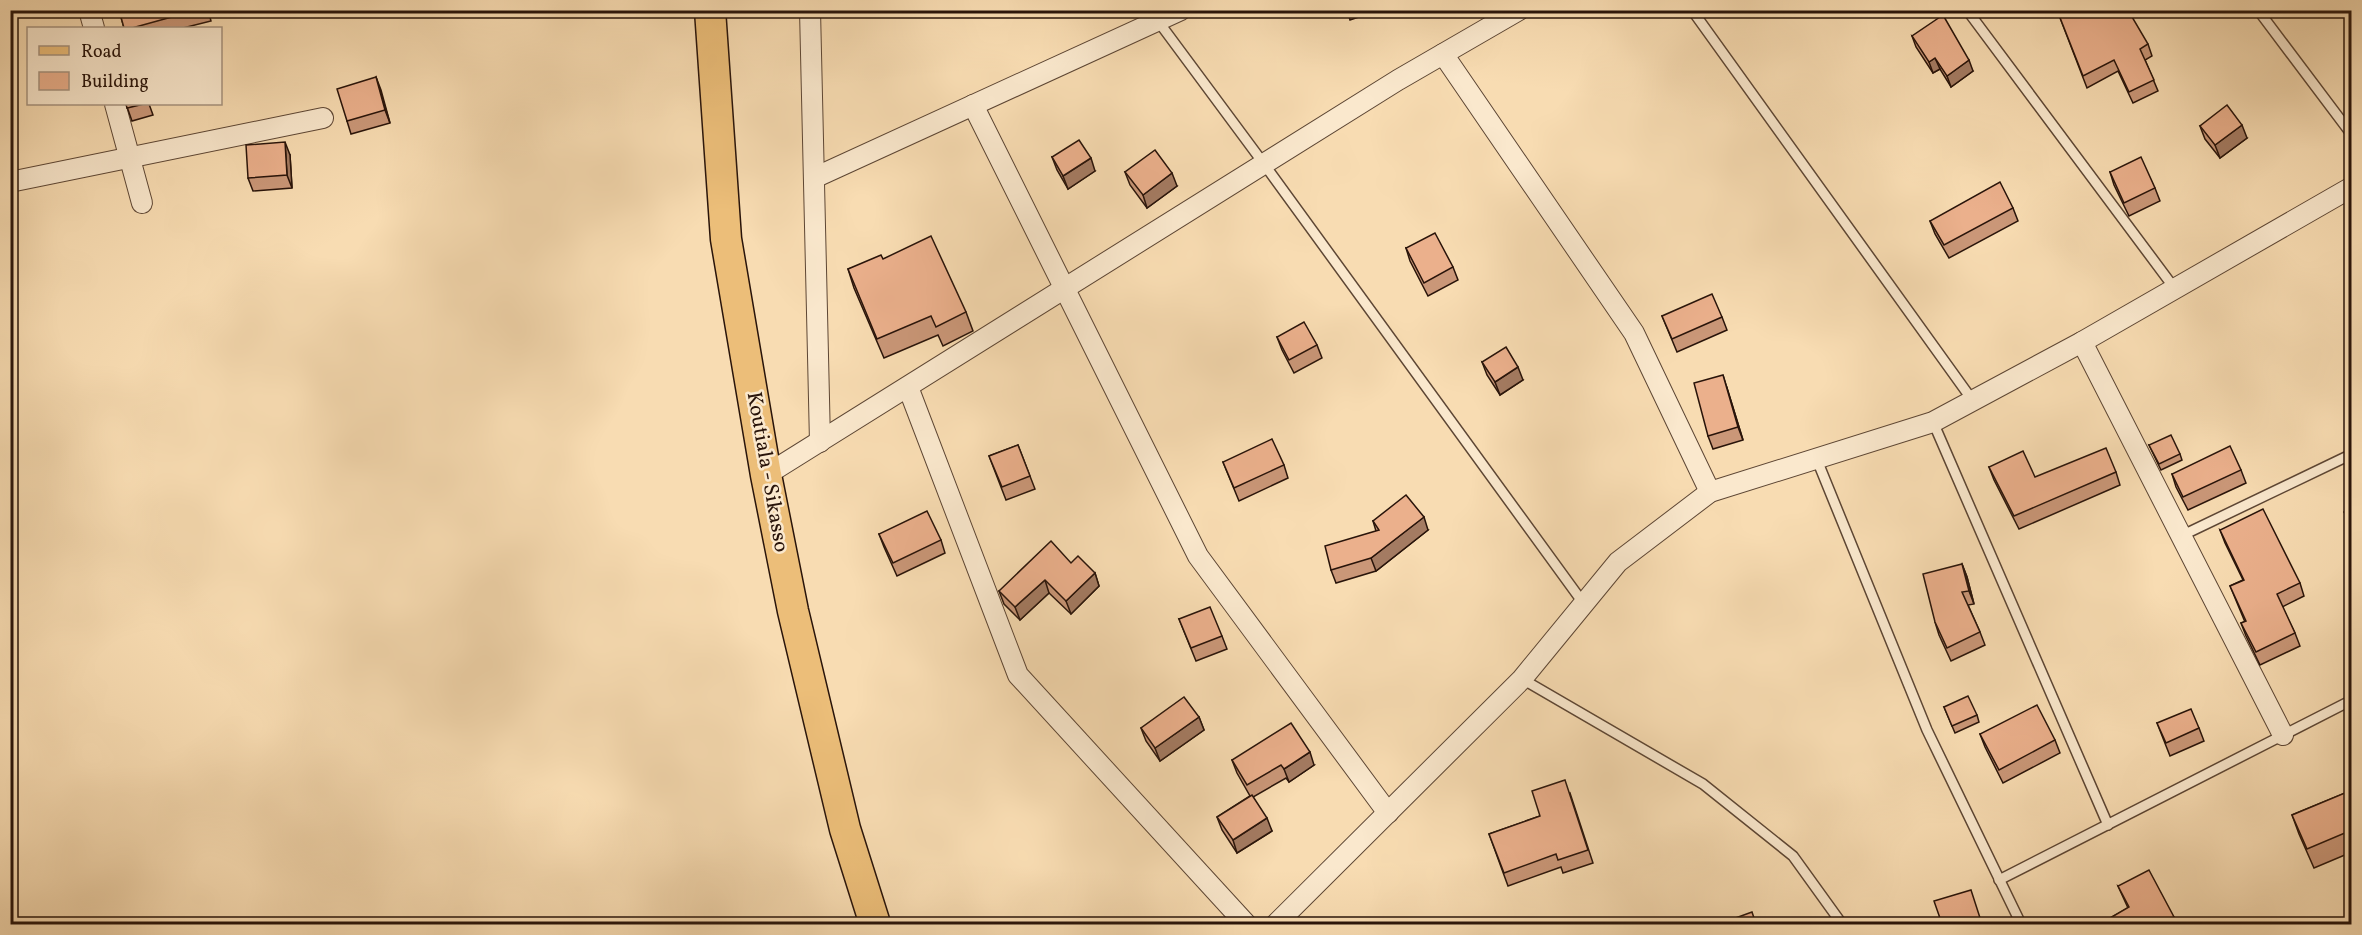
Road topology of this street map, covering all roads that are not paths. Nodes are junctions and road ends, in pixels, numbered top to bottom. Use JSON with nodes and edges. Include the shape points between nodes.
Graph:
{"nodes":[{"id":1,"x":89,"y":10,"type":"edge"},
{"id":2,"x":710,"y":10,"type":"edge"},
{"id":3,"x":810,"y":10,"type":"edge"},
{"id":4,"x":1181,"y":10,"type":"edge"},
{"id":5,"x":1519,"y":10,"type":"edge"},
{"id":6,"x":1692,"y":10,"type":"edge"},
{"id":7,"x":1967,"y":10,"type":"edge"},
{"id":8,"x":2258,"y":10,"type":"edge"},
{"id":9,"x":1155,"y":16,"type":"edge"},
{"id":10,"x":94,"y":27,"type":"edge"},
{"id":11,"x":1443,"y":54,"type":"junction"},
{"id":12,"x":115,"y":105,"type":"edge"},
{"id":13,"x":973,"y":105,"type":"junction"},
{"id":14,"x":323,"y":118,"type":"dead end"},
{"id":15,"x":2352,"y":135,"type":"edge"},
{"id":16,"x":130,"y":157,"type":"junction"},
{"id":17,"x":1264,"y":164,"type":"junction"},
{"id":18,"x":814,"y":178,"type":"junction"},
{"id":19,"x":10,"y":182,"type":"edge"},
{"id":20,"x":2352,"y":187,"type":"edge"},
{"id":21,"x":142,"y":203,"type":"dead end"},
{"id":22,"x":1065,"y":289,"type":"junction"},
{"id":23,"x":2175,"y":289,"type":"junction"},
{"id":24,"x":2082,"y":342,"type":"junction"},
{"id":25,"x":908,"y":387,"type":"junction"},
{"id":26,"x":1973,"y":401,"type":"junction"},
{"id":27,"x":1933,"y":422,"type":"junction"},
{"id":28,"x":820,"y":442,"type":"junction"},
{"id":29,"x":2352,"y":454,"type":"edge"},
{"id":30,"x":1817,"y":460,"type":"junction"},
{"id":31,"x":766,"y":475,"type":"junction"},
{"id":32,"x":1710,"y":492,"type":"junction"},
{"id":33,"x":2180,"y":537,"type":"junction"},
{"id":34,"x":1584,"y":604,"type":"junction"},
{"id":35,"x":1522,"y":679,"type":"junction"},
{"id":36,"x":2352,"y":700,"type":"edge"},
{"id":37,"x":2283,"y":735,"type":"junction"},
{"id":38,"x":1388,"y":813,"type":"junction"},
{"id":39,"x":2109,"y":825,"type":"junction"},
{"id":40,"x":1999,"y":880,"type":"junction"},
{"id":41,"x":875,"y":924,"type":"edge"},
{"id":42,"x":1246,"y":924,"type":"edge"},
{"id":43,"x":1276,"y":924,"type":"edge"},
{"id":44,"x":1842,"y":924,"type":"edge"},
{"id":45,"x":2020,"y":924,"type":"edge"}],
"edges":[{"from":1,"to":10,"type":"street"},
{"from":2,"to":31,"type":"main road","name":"Koutiala - Sikasso","via":[[726,239]]},
{"from":3,"to":18,"type":"street"},
{"from":4,"to":9,"type":"street"},
{"from":5,"to":11,"type":"street"},
{"from":6,"to":26,"type":"lane"},
{"from":7,"to":23,"type":"lane"},
{"from":8,"to":15,"type":"lane"},
{"from":9,"to":13,"type":"street"},
{"from":9,"to":17,"type":"lane"},
{"from":11,"to":17,"type":"street"},
{"from":11,"to":32,"type":"street","via":[[1634,333]]},
{"from":12,"to":16,"type":"street"},
{"from":13,"to":18,"type":"street"},
{"from":13,"to":22,"type":"street"},
{"from":14,"to":16,"type":"street"},
{"from":16,"to":19,"type":"street"},
{"from":16,"to":21,"type":"street"},
{"from":17,"to":22,"type":"street"},
{"from":17,"to":34,"type":"lane"},
{"from":18,"to":28,"type":"street"},
{"from":20,"to":23,"type":"street"},
{"from":22,"to":25,"type":"street"},
{"from":22,"to":38,"type":"street","via":[[1198,556]]},
{"from":23,"to":24,"type":"street"},
{"from":24,"to":26,"type":"street"},
{"from":24,"to":33,"type":"street"},
{"from":25,"to":28,"type":"street"},
{"from":25,"to":42,"type":"street","via":[[1018,675]]},
{"from":26,"to":27,"type":"street"},
{"from":27,"to":30,"type":"street"},
{"from":27,"to":39,"type":"lane"},
{"from":28,"to":31,"type":"street"},
{"from":29,"to":33,"type":"lane"},
{"from":30,"to":32,"type":"street"},
{"from":30,"to":40,"type":"lane","via":[[1927,730]]},
{"from":31,"to":41,"type":"main road","name":"Koutiala - Sikasso","via":[[793,611],[842,818]]},
{"from":32,"to":34,"type":"street","via":[[1618,562]]},
{"from":33,"to":37,"type":"street"},
{"from":34,"to":35,"type":"street"},
{"from":35,"to":38,"type":"street"},
{"from":35,"to":44,"type":"lane","via":[[1703,784],[1793,856]]},
{"from":36,"to":37,"type":"lane"},
{"from":37,"to":39,"type":"lane"},
{"from":38,"to":43,"type":"street"},
{"from":39,"to":40,"type":"lane"},
{"from":40,"to":45,"type":"lane"}]}
